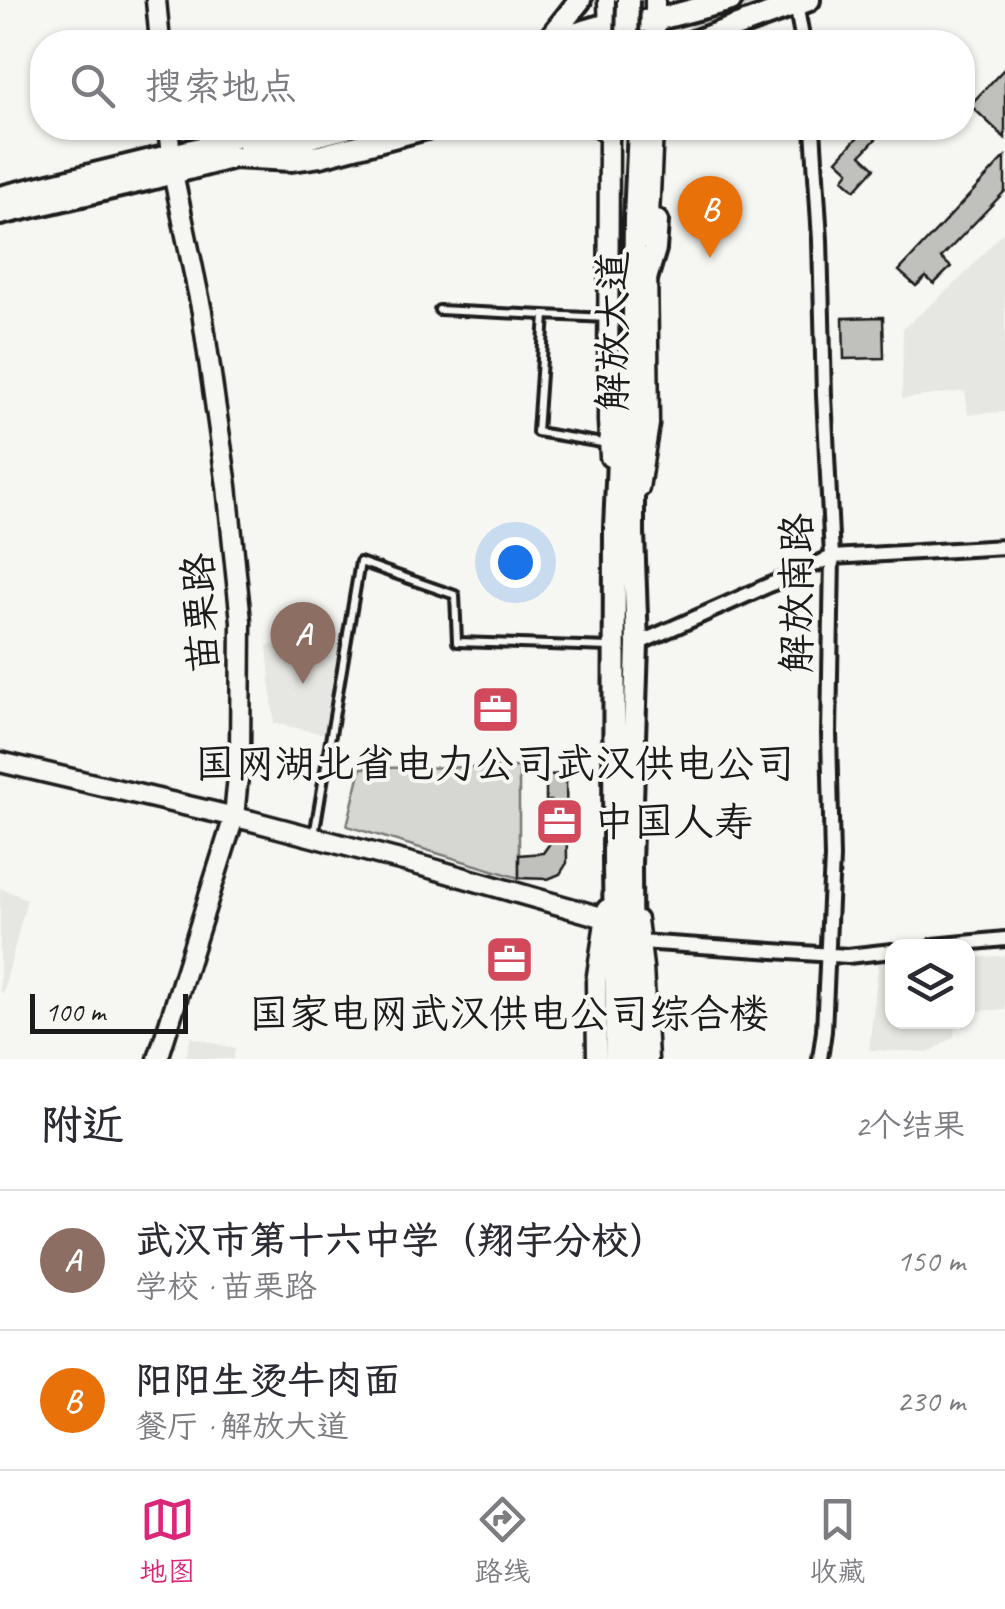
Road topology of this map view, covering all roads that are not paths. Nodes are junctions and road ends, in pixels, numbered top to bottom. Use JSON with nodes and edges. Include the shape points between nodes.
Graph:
{"nodes":[{"id":1,"x":156,"y":0,"type":"edge"},
{"id":2,"x":580,"y":0,"type":"edge"},
{"id":3,"x":608,"y":0,"type":"edge"},
{"id":4,"x":628,"y":0,"type":"edge"},
{"id":5,"x":642,"y":0,"type":"edge"},
{"id":6,"x":731,"y":0,"type":"tunnel mouth"},
{"id":7,"x":704,"y":2,"type":"edge"},
{"id":8,"x":802,"y":2,"type":"edge"},
{"id":9,"x":655,"y":10,"type":"edge"},
{"id":10,"x":159,"y":30,"type":"edge"},
{"id":11,"x":556,"y":30,"type":"edge"},
{"id":12,"x":608,"y":30,"type":"edge"},
{"id":13,"x":614,"y":30,"type":"edge"},
{"id":14,"x":628,"y":30,"type":"edge"},
{"id":15,"x":642,"y":30,"type":"edge"},
{"id":16,"x":730,"y":30,"type":"tunnel mouth"},
{"id":17,"x":803,"y":30,"type":"edge"},
{"id":18,"x":169,"y":140,"type":"edge"},
{"id":19,"x":224,"y":140,"type":"edge"},
{"id":20,"x":234,"y":140,"type":"edge"},
{"id":21,"x":300,"y":140,"type":"edge"},
{"id":22,"x":381,"y":140,"type":"edge"},
{"id":23,"x":611,"y":140,"type":"edge"},
{"id":24,"x":612,"y":140,"type":"edge"},
{"id":25,"x":639,"y":140,"type":"edge"},
{"id":26,"x":652,"y":140,"type":"edge"},
{"id":27,"x":814,"y":140,"type":"edge"},
{"id":28,"x":212,"y":145,"type":"junction"},
{"id":29,"x":234,"y":157,"type":"junction"},
{"id":30,"x":172,"y":165,"type":"junction"},
{"id":31,"x":0,"y":198,"type":"edge"},
{"id":32,"x":0,"y":214,"type":"edge"},
{"id":33,"x":658,"y":221,"type":"dead end"},
{"id":34,"x":646,"y":279,"type":"junction"},
{"id":35,"x":439,"y":310,"type":"dead end"},
{"id":36,"x":545,"y":315,"type":"junction"},
{"id":37,"x":608,"y":318,"type":"junction"},
{"id":38,"x":627,"y":422,"type":"junction"},
{"id":39,"x":610,"y":444,"type":"junction"},
{"id":40,"x":624,"y":530,"type":"junction"},
{"id":41,"x":1005,"y":546,"type":"edge"},
{"id":42,"x":832,"y":557,"type":"junction"},
{"id":43,"x":637,"y":644,"type":"junction"},
{"id":44,"x":615,"y":647,"type":"junction"},
{"id":45,"x":0,"y":762,"type":"edge"},
{"id":46,"x":234,"y":816,"type":"junction"},
{"id":47,"x":314,"y":837,"type":"junction"},
{"id":48,"x":622,"y":861,"type":"junction"},
{"id":49,"x":605,"y":918,"type":"junction"},
{"id":50,"x":1005,"y":939,"type":"edge"},
{"id":51,"x":640,"y":942,"type":"junction"},
{"id":52,"x":975,"y":942,"type":"edge"},
{"id":53,"x":885,"y":952,"type":"edge"},
{"id":54,"x":827,"y":955,"type":"junction"},
{"id":55,"x":622,"y":984,"type":"junction"},
{"id":56,"x":158,"y":1059,"type":"edge"},
{"id":57,"x":598,"y":1059,"type":"edge"},
{"id":58,"x":616,"y":1059,"type":"edge"},
{"id":59,"x":631,"y":1059,"type":"edge"},
{"id":60,"x":648,"y":1059,"type":"edge"},
{"id":61,"x":820,"y":1059,"type":"edge"}],
"edges":[{"from":1,"to":10,"type":"street"},
{"from":2,"to":11,"type":"main road"},
{"from":3,"to":12,"type":"street"},
{"from":4,"to":14,"type":"main road","bridge":true},
{"from":5,"to":15,"type":"main road"},
{"from":6,"to":7,"type":"main road"},
{"from":7,"to":9,"type":"main road"},
{"from":8,"to":16,"type":"main road"},
{"from":8,"to":17,"type":"street"},
{"from":9,"to":13,"type":"main road"},
{"from":18,"to":30,"type":"street","name":"苗栗路"},
{"from":19,"to":28,"type":"main road"},
{"from":20,"to":28,"type":"main road"},
{"from":21,"to":29,"type":"main road"},
{"from":22,"to":29,"type":"main road","via":[[291,160]]},
{"from":23,"to":37,"type":"street","name":"解放大道"},
{"from":24,"to":38,"type":"main road","name":"解放大道"},
{"from":25,"to":38,"type":"main road","name":"解放大道"},
{"from":26,"to":34,"type":"street","name":"解放大道"},
{"from":27,"to":42,"type":"street","name":"解放南路"},
{"from":28,"to":30,"type":"main road"},
{"from":29,"to":30,"type":"main road"},
{"from":30,"to":31,"type":"main road"},
{"from":30,"to":32,"type":"main road"},
{"from":30,"to":46,"type":"street","name":"苗栗路","via":[[202,312],[241,622]]},
{"from":33,"to":34,"type":"main road"},
{"from":34,"to":40,"type":"street","name":"解放大道","via":[[649,424]]},
{"from":35,"to":36,"type":"lane"},
{"from":36,"to":37,"type":"lane"},
{"from":36,"to":39,"type":"lane","via":[[537,432]]},
{"from":37,"to":39,"type":"street","name":"解放大道"},
{"from":38,"to":40,"type":"main road","name":"解放大道"},
{"from":39,"to":40,"type":"street","name":"解放大道"},
{"from":40,"to":43,"type":"main road","name":"解放大道"},
{"from":40,"to":44,"type":"main road","name":"解放大道"},
{"from":41,"to":42,"type":"street"},
{"from":42,"to":43,"type":"street"},
{"from":42,"to":54,"type":"street","name":"解放南路"},
{"from":43,"to":48,"type":"main road","name":"解放大道"},
{"from":44,"to":47,"type":"lane","via":[[457,642],[455,595],[360,562]]},
{"from":44,"to":48,"type":"main road","name":"解放大道"},
{"from":45,"to":46,"type":"street"},
{"from":46,"to":47,"type":"street"},
{"from":46,"to":56,"type":"street","name":"苗栗路"},
{"from":47,"to":49,"type":"street"},
{"from":48,"to":49,"type":"street","name":"解放大道"},
{"from":48,"to":51,"type":"street","name":"解放大道"},
{"from":48,"to":55,"type":"main road","name":"解放大道"},
{"from":49,"to":57,"type":"street","name":"解放大道","via":[[596,982]]},
{"from":50,"to":52,"type":"street"},
{"from":51,"to":54,"type":"street"},
{"from":51,"to":60,"type":"street","name":"解放大道"},
{"from":53,"to":54,"type":"street"},
{"from":54,"to":61,"type":"street","name":"解放南路"},
{"from":55,"to":58,"type":"main road","name":"解放大道"},
{"from":55,"to":59,"type":"main road","name":"解放大道"}]}
